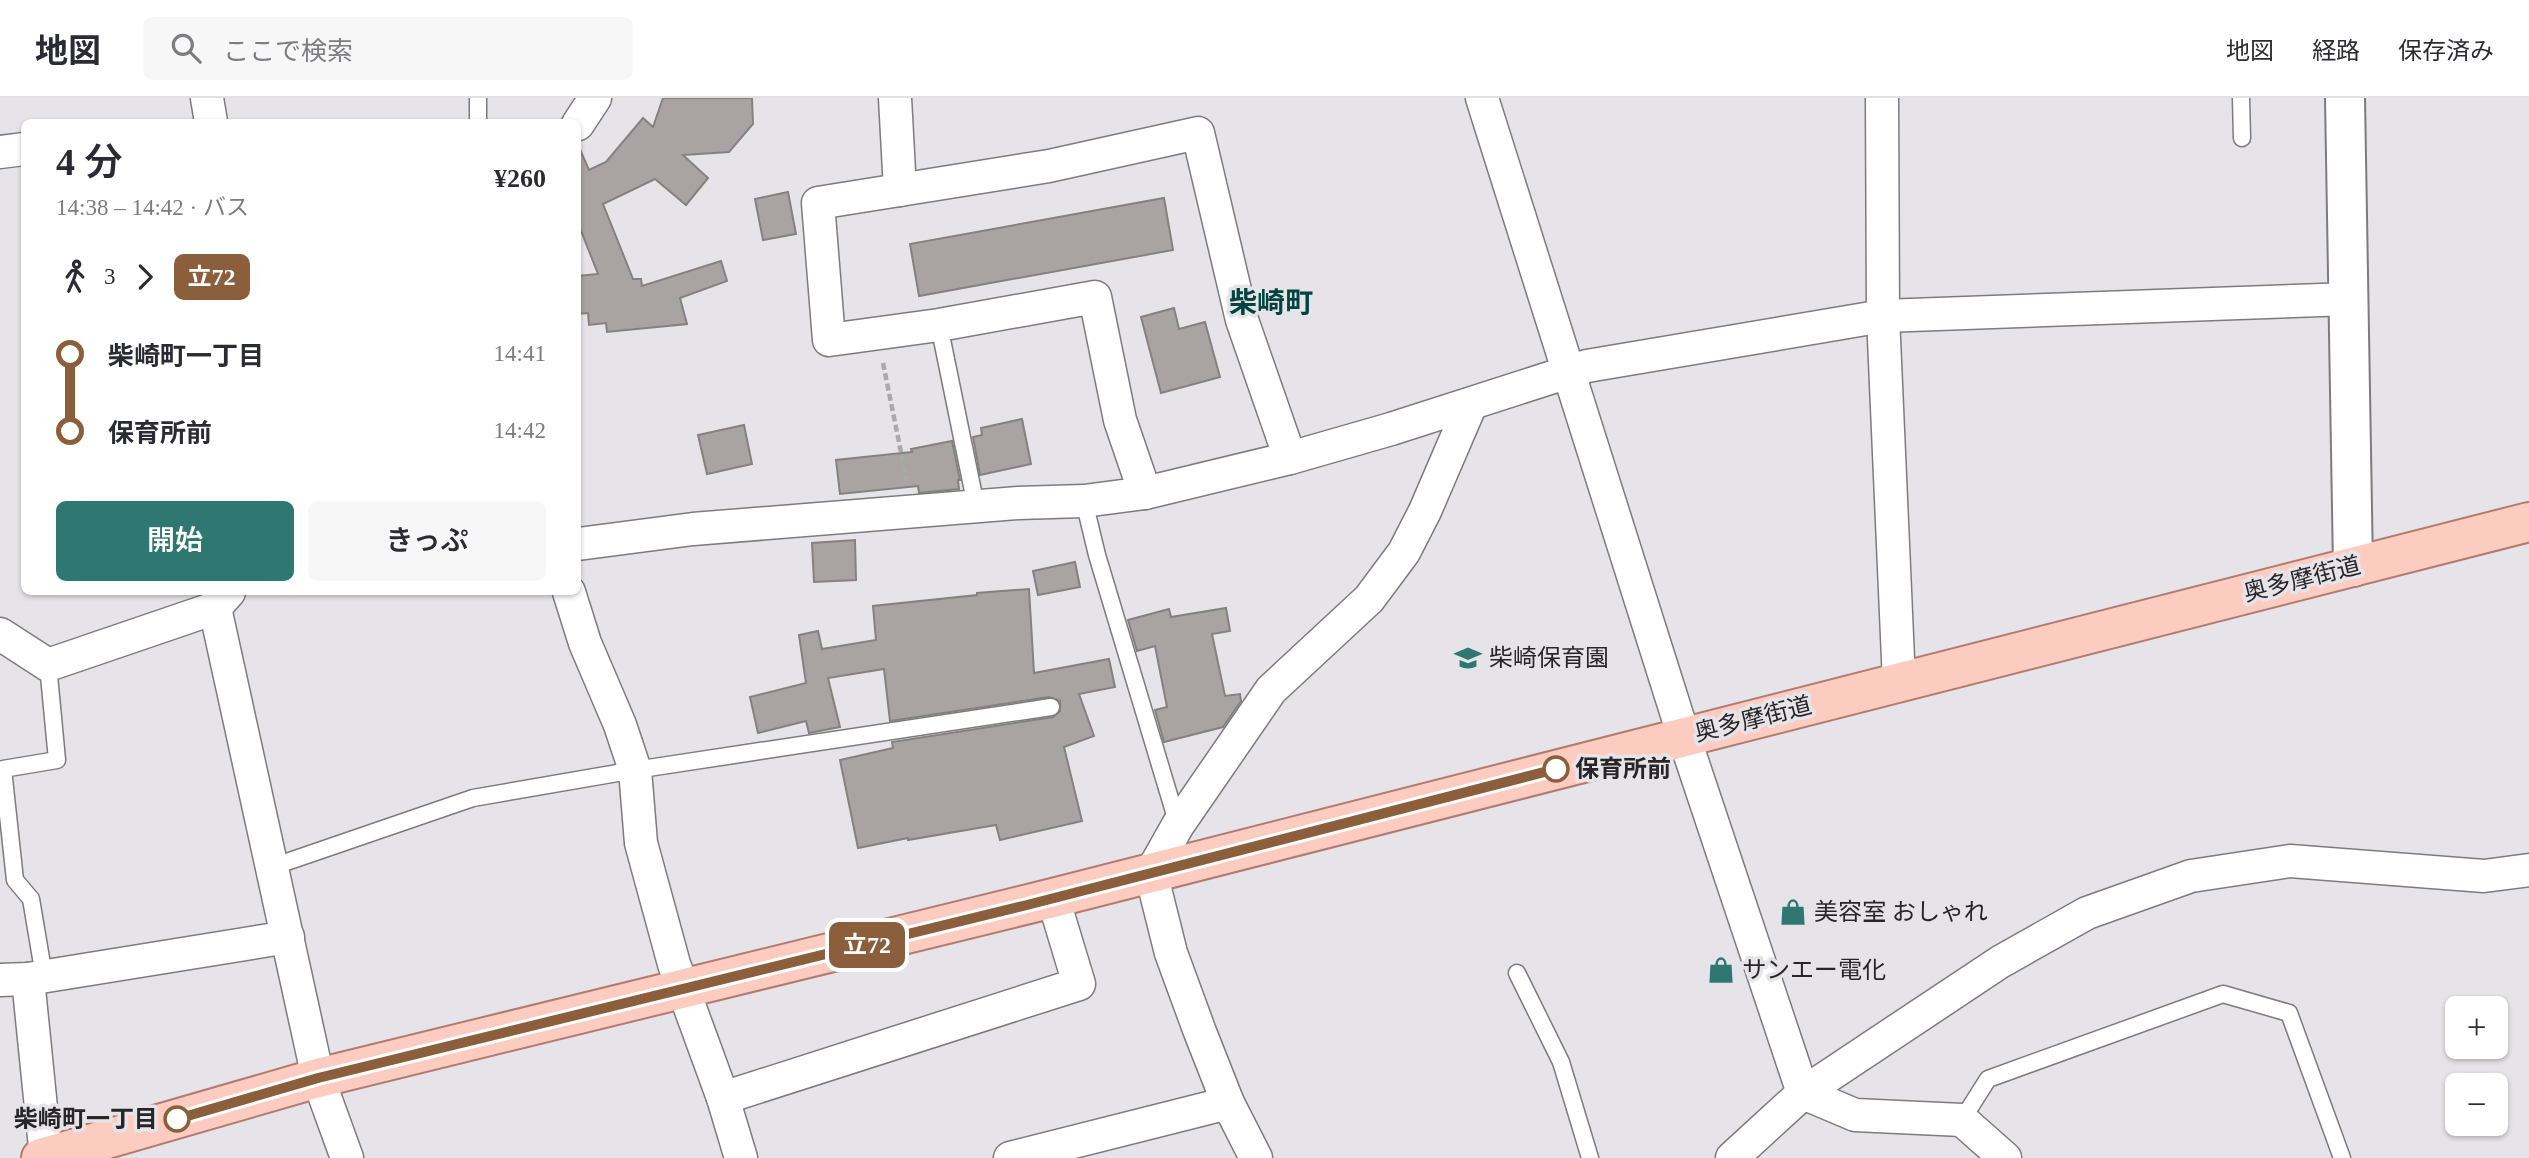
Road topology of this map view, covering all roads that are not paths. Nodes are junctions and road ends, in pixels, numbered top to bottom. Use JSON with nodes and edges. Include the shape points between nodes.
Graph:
{"nodes":[{"id":1,"x":207,"y":98,"type":"edge"},
{"id":2,"x":478,"y":98,"type":"edge"},
{"id":3,"x":595,"y":98,"type":"edge"},
{"id":4,"x":894,"y":98,"type":"edge"},
{"id":5,"x":1482,"y":98,"type":"edge"},
{"id":6,"x":1882,"y":98,"type":"edge"},
{"id":7,"x":2241,"y":98,"type":"edge"},
{"id":8,"x":2345,"y":98,"type":"edge"},
{"id":9,"x":210,"y":119,"type":"edge"},
{"id":10,"x":478,"y":119,"type":"edge"},
{"id":11,"x":581,"y":119,"type":"edge"},
{"id":12,"x":2242,"y":138,"type":"dead end"},
{"id":13,"x":21,"y":149,"type":"edge"},
{"id":14,"x":0,"y":152,"type":"edge"},
{"id":15,"x":900,"y":190,"type":"junction"},
{"id":16,"x":2350,"y":299,"type":"junction"},
{"id":17,"x":1883,"y":316,"type":"junction"},
{"id":18,"x":939,"y":325,"type":"junction"},
{"id":19,"x":1568,"y":371,"type":"junction"},
{"id":20,"x":1471,"y":404,"type":"junction"},
{"id":21,"x":1290,"y":458,"type":"junction"},
{"id":22,"x":1145,"y":492,"type":"junction"},
{"id":23,"x":1084,"y":501,"type":"junction"},
{"id":24,"x":976,"y":506,"type":"junction"},
{"id":25,"x":2529,"y":522,"type":"edge"},
{"id":26,"x":581,"y":544,"type":"edge"},
{"id":27,"x":2353,"y":567,"type":"junction"},
{"id":28,"x":570,"y":595,"type":"edge"},
{"id":29,"x":222,"y":600,"type":"edge"},
{"id":30,"x":0,"y":634,"type":"edge"},
{"id":31,"x":48,"y":665,"type":"junction"},
{"id":32,"x":1899,"y":682,"type":"junction"},
{"id":33,"x":1051,"y":707,"type":"dead end"},
{"id":34,"x":1684,"y":737,"type":"junction"},
{"id":35,"x":635,"y":770,"type":"junction"},
{"id":36,"x":1178,"y":825,"type":"junction"},
{"id":37,"x":272,"y":867,"type":"junction"},
{"id":38,"x":2529,"y":870,"type":"edge"},
{"id":39,"x":1151,"y":873,"type":"junction"},
{"id":40,"x":1053,"y":898,"type":"junction"},
{"id":41,"x":288,"y":937,"type":"junction"},
{"id":42,"x":1517,"y":973,"type":"dead end"},
{"id":43,"x":24,"y":978,"type":"edge"},
{"id":44,"x":684,"y":990,"type":"junction"},
{"id":45,"x":318,"y":1078,"type":"junction"},
{"id":46,"x":1803,"y":1093,"type":"junction"},
{"id":47,"x":723,"y":1098,"type":"junction"},
{"id":48,"x":1228,"y":1103,"type":"junction"},
{"id":49,"x":1962,"y":1120,"type":"junction"},
{"id":50,"x":1738,"y":1156,"type":"edge"},
{"id":51,"x":44,"y":1157,"type":"edge"},
{"id":52,"x":347,"y":1158,"type":"edge"},
{"id":53,"x":741,"y":1158,"type":"edge"},
{"id":54,"x":1010,"y":1158,"type":"edge"},
{"id":55,"x":1256,"y":1158,"type":"edge"},
{"id":56,"x":1590,"y":1158,"type":"edge"},
{"id":57,"x":2005,"y":1158,"type":"edge"},
{"id":58,"x":2342,"y":1158,"type":"edge"}],
"edges":[{"from":1,"to":9,"type":"street"},
{"from":2,"to":10,"type":"lane"},
{"from":3,"to":11,"type":"street"},
{"from":4,"to":15,"type":"street"},
{"from":5,"to":19,"type":"street"},
{"from":6,"to":17,"type":"street"},
{"from":7,"to":12,"type":"lane"},
{"from":8,"to":16,"type":"street"},
{"from":13,"to":14,"type":"street"},
{"from":15,"to":18,"type":"street","via":[[818,203],[829,340]]},
{"from":15,"to":21,"type":"street","via":[[1049,166],[1198,134],[1242,320]]},
{"from":16,"to":17,"type":"street"},
{"from":16,"to":27,"type":"street"},
{"from":17,"to":19,"type":"street"},
{"from":17,"to":32,"type":"street"},
{"from":18,"to":22,"type":"street","via":[[1095,297],[1120,420]]},
{"from":18,"to":24,"type":"lane"},
{"from":19,"to":20,"type":"street"},
{"from":19,"to":34,"type":"street"},
{"from":20,"to":21,"type":"street"},
{"from":20,"to":36,"type":"street","via":[[1404,552],[1369,599],[1271,690]]},
{"from":21,"to":22,"type":"street"},
{"from":22,"to":23,"type":"street"},
{"from":23,"to":24,"type":"street"},
{"from":23,"to":36,"type":"lane"},
{"from":24,"to":26,"type":"street","via":[[692,529]]},
{"from":25,"to":27,"type":"main road","name":"奥多摩街道"},
{"from":27,"to":32,"type":"main road","name":"奥多摩街道"},
{"from":28,"to":35,"type":"street"},
{"from":29,"to":31,"type":"street"},
{"from":29,"to":37,"type":"street"},
{"from":30,"to":31,"type":"street"},
{"from":31,"to":43,"type":"lane","via":[[57,760],[3,769],[15,880],[31,899]]},
{"from":32,"to":34,"type":"main road","name":"奥多摩街道"},
{"from":33,"to":35,"type":"lane"},
{"from":34,"to":39,"type":"main road","name":"奥多摩街道"},
{"from":34,"to":46,"type":"street"},
{"from":35,"to":37,"type":"lane","via":[[473,798]]},
{"from":35,"to":44,"type":"street","via":[[641,843]]},
{"from":36,"to":39,"type":"street"},
{"from":37,"to":41,"type":"street"},
{"from":38,"to":46,"type":"street","via":[[2484,876],[2290,861],[2192,876],[2087,913],[2000,962]]},
{"from":39,"to":40,"type":"main road","name":"奥多摩街道"},
{"from":39,"to":48,"type":"street","via":[[1171,953]]},
{"from":40,"to":44,"type":"main road","name":"奥多摩街道"},
{"from":40,"to":47,"type":"street","via":[[1079,984]]},
{"from":41,"to":43,"type":"street"},
{"from":41,"to":45,"type":"street"},
{"from":42,"to":56,"type":"lane","via":[[1561,1062]]},
{"from":43,"to":51,"type":"street"},
{"from":44,"to":45,"type":"main road","name":"奥多摩街道"},
{"from":44,"to":47,"type":"street"},
{"from":45,"to":51,"type":"main road","name":"奥多摩街道"},
{"from":45,"to":52,"type":"street"},
{"from":46,"to":49,"type":"street","via":[[1855,1115]]},
{"from":46,"to":50,"type":"street"},
{"from":47,"to":53,"type":"street"},
{"from":48,"to":54,"type":"street"},
{"from":48,"to":55,"type":"street"},
{"from":49,"to":57,"type":"street"},
{"from":49,"to":58,"type":"lane","via":[[1988,1079],[2223,995],[2289,1013]]}]}
